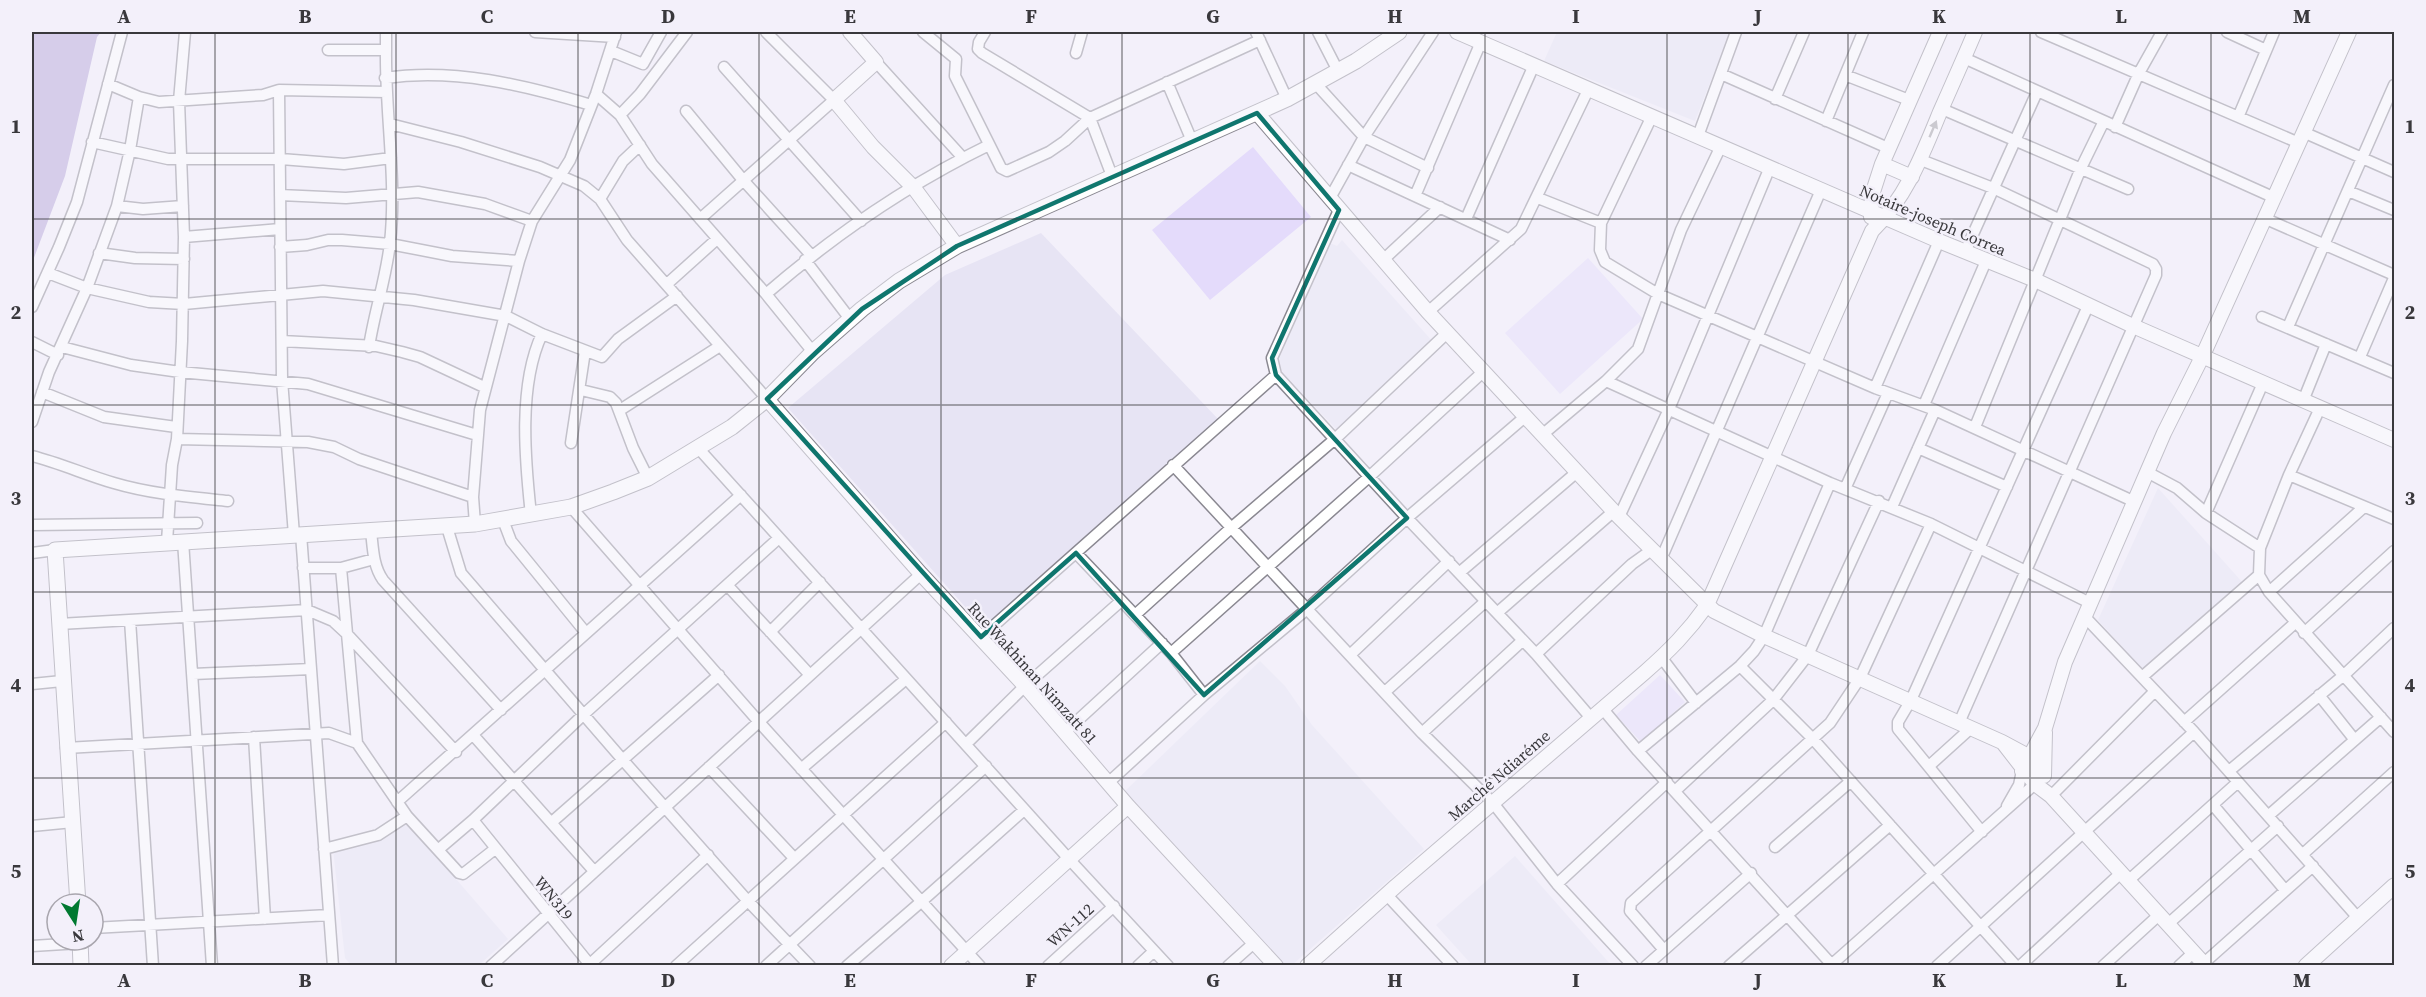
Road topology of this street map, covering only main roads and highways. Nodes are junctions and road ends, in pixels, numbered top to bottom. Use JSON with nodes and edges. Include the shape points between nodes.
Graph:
{"nodes":[{"id":1,"x":1399,"y":32,"type":"edge"},
{"id":2,"x":77,"y":892,"type":"edge"},
{"id":3,"x":2392,"y":893,"type":"edge"},
{"id":4,"x":2306,"y":966,"type":"edge"}],
"edges":[{"from":1,"to":2,"type":"main road","via":[[1287,99],[957,246],[899,281],[850,320],[767,399],[699,449],[648,478],[572,507],[475,524],[55,550]]},
{"from":3,"to":4,"type":"main road"}]}
